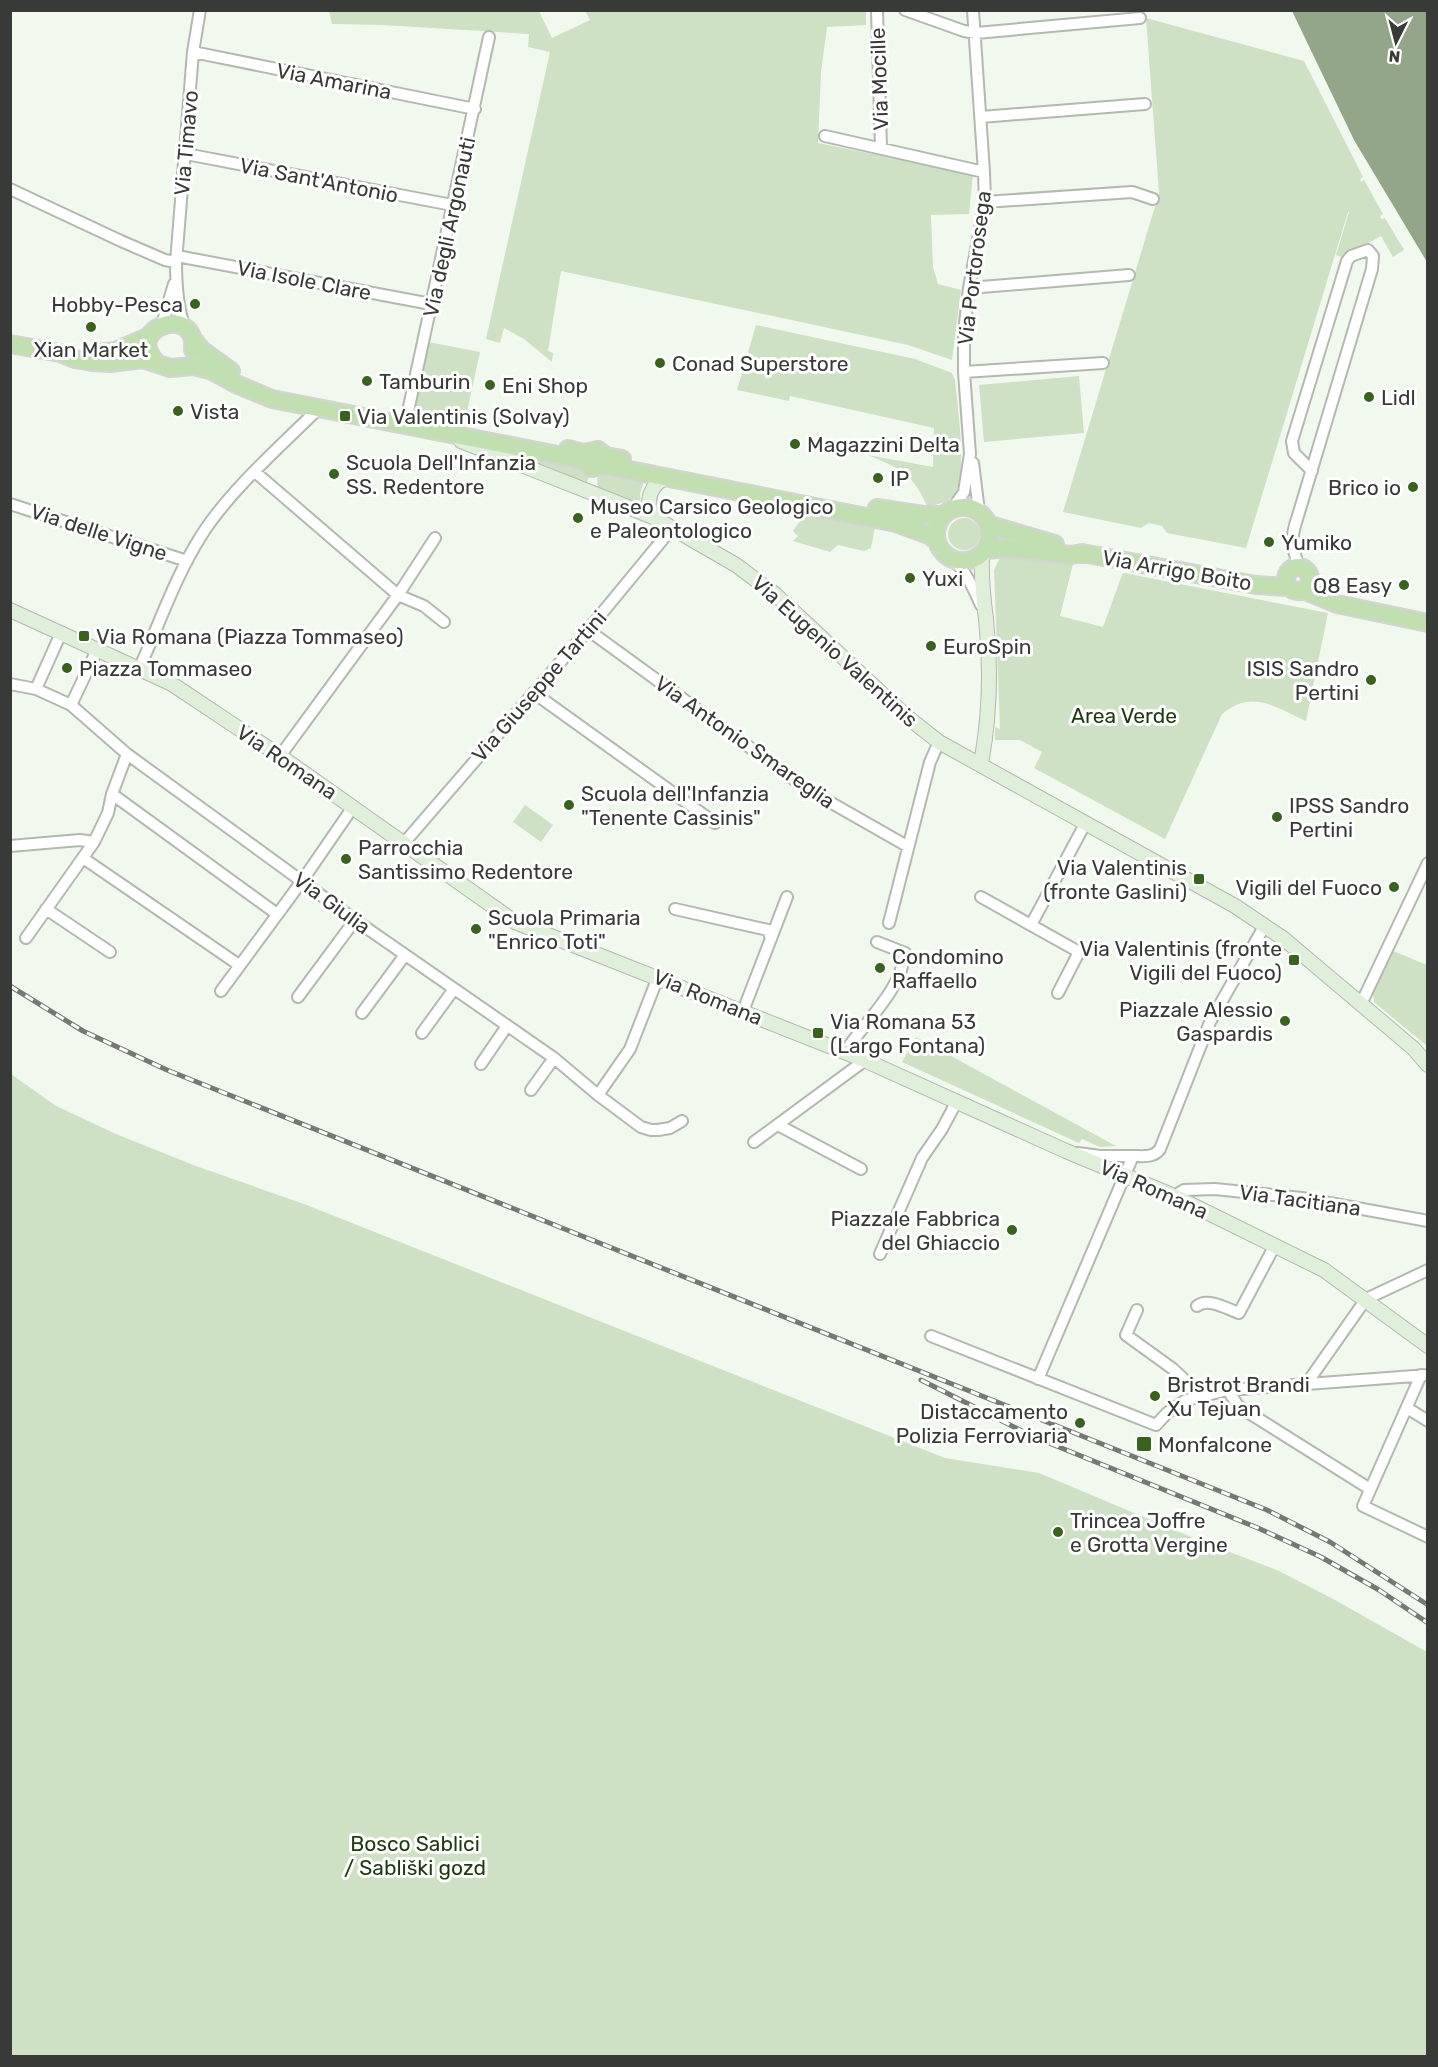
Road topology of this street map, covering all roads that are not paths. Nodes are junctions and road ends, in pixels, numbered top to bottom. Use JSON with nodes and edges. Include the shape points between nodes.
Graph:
{"nodes":[{"id":1,"x":198,"y":10,"type":"edge"},
{"id":2,"x":877,"y":10,"type":"edge"},
{"id":3,"x":905,"y":10,"type":"edge"},
{"id":4,"x":973,"y":10,"type":"edge"},
{"id":5,"x":1140,"y":18,"type":"dead end"},
{"id":6,"x":976,"y":33,"type":"junction"},
{"id":7,"x":489,"y":37,"type":"dead end"},
{"id":8,"x":193,"y":52,"type":"junction"},
{"id":9,"x":1145,"y":104,"type":"dead end"},
{"id":10,"x":475,"y":109,"type":"junction"},
{"id":11,"x":981,"y":117,"type":"junction"},
{"id":12,"x":825,"y":136,"type":"dead end"},
{"id":13,"x":881,"y":148,"type":"junction"},
{"id":14,"x":186,"y":154,"type":"junction"},
{"id":15,"x":984,"y":172,"type":"junction"},
{"id":16,"x":10,"y":189,"type":"edge"},
{"id":17,"x":1153,"y":199,"type":"dead end"},
{"id":18,"x":985,"y":202,"type":"junction"},
{"id":19,"x":452,"y":205,"type":"junction"},
{"id":20,"x":176,"y":259,"type":"junction"},
{"id":21,"x":1129,"y":275,"type":"dead end"},
{"id":22,"x":176,"y":278,"type":"junction"},
{"id":23,"x":969,"y":288,"type":"junction"},
{"id":24,"x":431,"y":304,"type":"junction"},
{"id":25,"x":156,"y":330,"type":"junction"},
{"id":26,"x":189,"y":333,"type":"junction"},
{"id":27,"x":10,"y":344,"type":"edge"},
{"id":28,"x":60,"y":353,"type":"junction"},
{"id":29,"x":1103,"y":363,"type":"dead end"},
{"id":30,"x":158,"y":364,"type":"junction"},
{"id":31,"x":181,"y":366,"type":"junction"},
{"id":32,"x":964,"y":372,"type":"junction"},
{"id":33,"x":319,"y":408,"type":"junction"},
{"id":34,"x":408,"y":416,"type":"junction"},
{"id":35,"x":435,"y":426,"type":"junction"},
{"id":36,"x":970,"y":454,"type":"junction"},
{"id":37,"x":596,"y":460,"type":"junction"},
{"id":38,"x":1312,"y":471,"type":"junction"},
{"id":39,"x":255,"y":472,"type":"junction"},
{"id":40,"x":667,"y":477,"type":"junction"},
{"id":41,"x":594,"y":493,"type":"junction"},
{"id":42,"x":10,"y":504,"type":"edge"},
{"id":43,"x":948,"y":511,"type":"junction"},
{"id":44,"x":979,"y":511,"type":"junction"},
{"id":45,"x":653,"y":517,"type":"junction"},
{"id":46,"x":990,"y":525,"type":"junction"},
{"id":47,"x":673,"y":527,"type":"junction"},
{"id":48,"x":435,"y":538,"type":"dead end"},
{"id":49,"x":937,"y":541,"type":"junction"},
{"id":50,"x":984,"y":552,"type":"junction"},
{"id":51,"x":1082,"y":553,"type":"junction"},
{"id":52,"x":953,"y":559,"type":"junction"},
{"id":53,"x":187,"y":561,"type":"junction"},
{"id":54,"x":1296,"y":579,"type":"junction"},
{"id":55,"x":398,"y":595,"type":"junction"},
{"id":56,"x":10,"y":610,"type":"edge"},
{"id":57,"x":984,"y":610,"type":"junction"},
{"id":58,"x":444,"y":622,"type":"dead end"},
{"id":59,"x":1428,"y":623,"type":"edge"},
{"id":60,"x":588,"y":630,"type":"junction"},
{"id":61,"x":61,"y":633,"type":"junction"},
{"id":62,"x":97,"y":650,"type":"junction"},
{"id":63,"x":139,"y":669,"type":"junction"},
{"id":64,"x":10,"y":684,"type":"edge"},
{"id":65,"x":36,"y":688,"type":"junction"},
{"id":66,"x":534,"y":693,"type":"junction"},
{"id":67,"x":71,"y":705,"type":"junction"},
{"id":68,"x":939,"y":742,"type":"junction"},
{"id":69,"x":127,"y":754,"type":"junction"},
{"id":70,"x":280,"y":756,"type":"junction"},
{"id":71,"x":979,"y":764,"type":"junction"},
{"id":72,"x":112,"y":794,"type":"junction"},
{"id":73,"x":353,"y":807,"type":"junction"},
{"id":74,"x":715,"y":823,"type":"dead end"},
{"id":75,"x":1085,"y":824,"type":"junction"},
{"id":76,"x":94,"y":842,"type":"junction"},
{"id":77,"x":404,"y":843,"type":"junction"},
{"id":78,"x":10,"y":846,"type":"edge"},
{"id":79,"x":907,"y":846,"type":"junction"},
{"id":80,"x":83,"y":858,"type":"junction"},
{"id":81,"x":1428,"y":863,"type":"edge"},
{"id":82,"x":302,"y":881,"type":"junction"},
{"id":83,"x":787,"y":897,"type":"dead end"},
{"id":84,"x":981,"y":897,"type":"dead end"},
{"id":85,"x":46,"y":909,"type":"junction"},
{"id":86,"x":675,"y":909,"type":"dead end"},
{"id":87,"x":277,"y":914,"type":"junction"},
{"id":88,"x":355,"y":920,"type":"junction"},
{"id":89,"x":889,"y":922,"type":"dead end"},
{"id":90,"x":1031,"y":925,"type":"junction"},
{"id":91,"x":1265,"y":925,"type":"junction"},
{"id":92,"x":26,"y":938,"type":"dead end"},
{"id":93,"x":771,"y":939,"type":"junction"},
{"id":94,"x":877,"y":942,"type":"dead end"},
{"id":95,"x":110,"y":952,"type":"dead end"},
{"id":96,"x":405,"y":955,"type":"junction"},
{"id":97,"x":239,"y":966,"type":"junction"},
{"id":98,"x":658,"y":977,"type":"junction"},
{"id":99,"x":454,"y":989,"type":"junction"},
{"id":100,"x":221,"y":991,"type":"dead end"},
{"id":101,"x":1058,"y":993,"type":"dead end"},
{"id":102,"x":298,"y":997,"type":"dead end"},
{"id":103,"x":1361,"y":1004,"type":"junction"},
{"id":104,"x":743,"y":1011,"type":"junction"},
{"id":105,"x":362,"y":1013,"type":"dead end"},
{"id":106,"x":507,"y":1026,"type":"junction"},
{"id":107,"x":422,"y":1033,"type":"dead end"},
{"id":108,"x":845,"y":1052,"type":"junction"},
{"id":109,"x":554,"y":1058,"type":"junction"},
{"id":110,"x":862,"y":1059,"type":"junction"},
{"id":111,"x":481,"y":1064,"type":"dead end"},
{"id":112,"x":1428,"y":1065,"type":"edge"},
{"id":113,"x":531,"y":1090,"type":"dead end"},
{"id":114,"x":598,"y":1095,"type":"junction"},
{"id":115,"x":957,"y":1101,"type":"junction"},
{"id":116,"x":682,"y":1121,"type":"dead end"},
{"id":117,"x":778,"y":1125,"type":"junction"},
{"id":118,"x":754,"y":1142,"type":"dead end"},
{"id":119,"x":1066,"y":1151,"type":"junction"},
{"id":120,"x":1133,"y":1156,"type":"junction"},
{"id":121,"x":861,"y":1169,"type":"dead end"},
{"id":122,"x":1125,"y":1176,"type":"junction"},
{"id":123,"x":1174,"y":1197,"type":"junction"},
{"id":124,"x":1428,"y":1221,"type":"edge"},
{"id":125,"x":1275,"y":1245,"type":"junction"},
{"id":126,"x":880,"y":1254,"type":"dead end"},
{"id":127,"x":1428,"y":1270,"type":"edge"},
{"id":128,"x":1366,"y":1299,"type":"junction"},
{"id":129,"x":1197,"y":1306,"type":"dead end"},
{"id":130,"x":1137,"y":1310,"type":"dead end"},
{"id":131,"x":931,"y":1336,"type":"dead end"},
{"id":132,"x":1428,"y":1346,"type":"edge"},
{"id":133,"x":1424,"y":1375,"type":"edge"},
{"id":134,"x":1038,"y":1379,"type":"junction"},
{"id":135,"x":1308,"y":1383,"type":"junction"},
{"id":136,"x":1228,"y":1390,"type":"junction"},
{"id":137,"x":1202,"y":1396,"type":"junction"},
{"id":138,"x":1407,"y":1408,"type":"junction"},
{"id":139,"x":1428,"y":1421,"type":"edge"},
{"id":140,"x":1370,"y":1489,"type":"junction"},
{"id":141,"x":1428,"y":1537,"type":"edge"}],
"edges":[{"from":1,"to":8,"type":"street","name":"Via Timavo"},
{"from":2,"to":13,"type":"street","name":"Via Mocille"},
{"from":3,"to":6,"type":"street","name":"Via Mocille"},
{"from":4,"to":6,"type":"street","name":"Via Portorosega"},
{"from":5,"to":6,"type":"street"},
{"from":6,"to":11,"type":"street","name":"Via Portorosega"},
{"from":7,"to":10,"type":"street","name":"Via degli Argonauti"},
{"from":8,"to":10,"type":"street","name":"Via Amarina"},
{"from":8,"to":14,"type":"street","name":"Via Timavo"},
{"from":9,"to":11,"type":"street"},
{"from":10,"to":19,"type":"street","name":"Via degli Argonauti"},
{"from":11,"to":15,"type":"street","name":"Via Portorosega"},
{"from":12,"to":13,"type":"street"},
{"from":13,"to":15,"type":"street"},
{"from":14,"to":19,"type":"street","name":"Via Sant'Antonio"},
{"from":14,"to":20,"type":"street","name":"Via Timavo"},
{"from":15,"to":18,"type":"street","name":"Via Portorosega"},
{"from":16,"to":20,"type":"street","via":[[165,260]]},
{"from":17,"to":18,"type":"street","via":[[1132,192]]},
{"from":18,"to":23,"type":"street","name":"Via Portorosega"},
{"from":19,"to":24,"type":"street","name":"Via degli Argonauti"},
{"from":20,"to":22,"type":"street","name":"Via Timavo"},
{"from":20,"to":24,"type":"street","name":"Via Isole Clare"},
{"from":21,"to":23,"type":"street"},
{"from":22,"to":25,"type":"street","name":"Via Timavo"},
{"from":22,"to":26,"type":"street","name":"Via Timavo","via":[[180,314]]},
{"from":23,"to":32,"type":"street","name":"Via Portorosega"},
{"from":24,"to":34,"type":"street","name":"Via degli Argonauti"},
{"from":25,"to":26,"type":"main road","via":[[178,324]]},
{"from":25,"to":28,"type":"main road","via":[[130,346],[108,353]]},
{"from":25,"to":30,"type":"main road","via":[[148,344]]},
{"from":26,"to":31,"type":"main road","via":[[193,351]]},
{"from":26,"to":34,"type":"main road","name":"Via Eugenio Valentinis","via":[[202,350],[224,366],[262,386]]},
{"from":27,"to":28,"type":"main road"},
{"from":28,"to":30,"type":"main road","via":[[92,362],[143,359]]},
{"from":29,"to":32,"type":"street"},
{"from":30,"to":31,"type":"main road"},
{"from":31,"to":33,"type":"main road","name":"Via Eugenio Valentinis","via":[[210,370],[272,399]]},
{"from":32,"to":36,"type":"street","name":"Via Portorosega"},
{"from":33,"to":35,"type":"main road","name":"Via Eugenio Valentinis"},
{"from":33,"to":39,"type":"street"},
{"from":34,"to":35,"type":"main road","name":"Via Eugenio Valentinis"},
{"from":35,"to":37,"type":"main road"},
{"from":35,"to":41,"type":"street","name":"Via Eugenio Valentinis"},
{"from":36,"to":43,"type":"street","name":"Via Portorosega","via":[[964,492]]},
{"from":36,"to":44,"type":"street","name":"Via Portorosega"},
{"from":37,"to":40,"type":"main road"},
{"from":37,"to":41,"type":"street"},
{"from":37,"to":43,"type":"main road","via":[[892,511],[923,515]]},
{"from":38,"to":38,"type":"street","via":[[1372,269],[1373,256],[1368,250],[1347,261],[1292,441],[1293,453]]},
{"from":38,"to":54,"type":"street","via":[[1292,535]]},
{"from":39,"to":53,"type":"street","via":[[212,520]]},
{"from":39,"to":55,"type":"street"},
{"from":40,"to":45,"type":"street","via":[[650,492]]},
{"from":40,"to":49,"type":"main road","via":[[896,523]]},
{"from":41,"to":45,"type":"street","name":"Via Eugenio Valentinis"},
{"from":42,"to":53,"type":"street","name":"Via delle Vigne"},
{"from":43,"to":44,"type":"main road","via":[[966,506]]},
{"from":43,"to":49,"type":"main road","via":[[936,530]]},
{"from":44,"to":46,"type":"main road"},
{"from":45,"to":47,"type":"street","name":"Via Eugenio Valentinis"},
{"from":46,"to":50,"type":"main road","via":[[990,540]]},
{"from":46,"to":51,"type":"main road","name":"Via Arrigo Boito"},
{"from":47,"to":60,"type":"street","name":"Via Giuseppe Tartini"},
{"from":47,"to":68,"type":"street","name":"Via Eugenio Valentinis","via":[[776,595]]},
{"from":48,"to":55,"type":"street"},
{"from":49,"to":52,"type":"main road"},
{"from":50,"to":51,"type":"main road","name":"Via Arrigo Boito","via":[[1006,549]]},
{"from":50,"to":52,"type":"main road","name":"Via Arrigo Boito","via":[[971,560]]},
{"from":50,"to":57,"type":"street"},
{"from":51,"to":54,"type":"main road","name":"Via Arrigo Boito","via":[[1235,581]]},
{"from":52,"to":57,"type":"street","via":[[973,585]]},
{"from":53,"to":63,"type":"street"},
{"from":54,"to":59,"type":"main road","name":"Via Arrigo Boito","via":[[1337,604]]},
{"from":55,"to":58,"type":"street","via":[[424,606]]},
{"from":55,"to":70,"type":"street"},
{"from":56,"to":61,"type":"street","name":"Via Romana"},
{"from":57,"to":71,"type":"street","via":[[989,704]]},
{"from":60,"to":66,"type":"street","name":"Via Giuseppe Tartini"},
{"from":60,"to":79,"type":"street","name":"Via Antonio Smareglia","via":[[807,789]]},
{"from":61,"to":62,"type":"street","name":"Via Romana"},
{"from":61,"to":65,"type":"street"},
{"from":62,"to":63,"type":"street","name":"Via Romana"},
{"from":62,"to":67,"type":"street"},
{"from":63,"to":70,"type":"street","name":"Via Romana","via":[[172,684]]},
{"from":64,"to":65,"type":"street"},
{"from":65,"to":67,"type":"street"},
{"from":66,"to":74,"type":"street"},
{"from":66,"to":77,"type":"street","name":"Via Giuseppe Tartini"},
{"from":67,"to":69,"type":"street","name":"Via Giulia"},
{"from":68,"to":71,"type":"street","name":"Via Eugenio Valentinis"},
{"from":68,"to":79,"type":"street"},
{"from":69,"to":72,"type":"street"},
{"from":69,"to":82,"type":"street","name":"Via Giulia"},
{"from":70,"to":73,"type":"street","name":"Via Romana"},
{"from":71,"to":75,"type":"street","name":"Via Eugenio Valentinis"},
{"from":72,"to":76,"type":"street"},
{"from":72,"to":87,"type":"street"},
{"from":73,"to":77,"type":"street","name":"Via Romana"},
{"from":73,"to":82,"type":"street"},
{"from":75,"to":90,"type":"street"},
{"from":75,"to":91,"type":"street","name":"Via Eugenio Valentinis"},
{"from":76,"to":78,"type":"street"},
{"from":76,"to":80,"type":"street"},
{"from":77,"to":98,"type":"street","name":"Via Romana","via":[[515,922]]},
{"from":79,"to":89,"type":"street"},
{"from":80,"to":85,"type":"street"},
{"from":80,"to":97,"type":"street"},
{"from":81,"to":103,"type":"street"},
{"from":82,"to":87,"type":"street"},
{"from":82,"to":88,"type":"street","name":"Via Giulia"},
{"from":83,"to":93,"type":"street"},
{"from":84,"to":90,"type":"street"},
{"from":85,"to":92,"type":"street"},
{"from":85,"to":95,"type":"street"},
{"from":86,"to":93,"type":"street","via":[[768,930]]},
{"from":87,"to":97,"type":"street"},
{"from":88,"to":96,"type":"street","name":"Via Giulia"},
{"from":88,"to":102,"type":"street"},
{"from":90,"to":101,"type":"street","via":[[1078,952]]},
{"from":91,"to":103,"type":"street","name":"Via Eugenio Valentinis"},
{"from":91,"to":120,"type":"street","via":[[1210,1022],[1160,1149],[1151,1156]]},
{"from":93,"to":104,"type":"street"},
{"from":94,"to":108,"type":"street","via":[[905,953],[904,961],[894,986]]},
{"from":96,"to":99,"type":"street","name":"Via Giulia"},
{"from":96,"to":105,"type":"street"},
{"from":97,"to":100,"type":"street"},
{"from":98,"to":104,"type":"street","name":"Via Romana"},
{"from":98,"to":114,"type":"street","via":[[630,1049]]},
{"from":99,"to":106,"type":"street","name":"Via Giulia"},
{"from":99,"to":107,"type":"street"},
{"from":103,"to":112,"type":"street","name":"Via Eugenio Valentinis"},
{"from":104,"to":108,"type":"street","name":"Via Romana"},
{"from":106,"to":109,"type":"street","name":"Via Giulia"},
{"from":106,"to":111,"type":"street"},
{"from":108,"to":110,"type":"street","name":"Via Romana"},
{"from":109,"to":113,"type":"street"},
{"from":109,"to":114,"type":"street","name":"Via Giulia"},
{"from":110,"to":115,"type":"street","name":"Via Romana"},
{"from":110,"to":117,"type":"street"},
{"from":114,"to":116,"type":"street","name":"Via Giulia","via":[[651,1131]]},
{"from":115,"to":119,"type":"street","name":"Via Romana"},
{"from":115,"to":126,"type":"street","via":[[922,1158]]},
{"from":117,"to":118,"type":"street"},
{"from":117,"to":121,"type":"street"},
{"from":119,"to":120,"type":"street"},
{"from":119,"to":122,"type":"street","name":"Via Romana"},
{"from":120,"to":122,"type":"street"},
{"from":122,"to":123,"type":"street","name":"Via Romana"},
{"from":122,"to":134,"type":"street"},
{"from":123,"to":124,"type":"street","name":"Via Tacitiana","via":[[1184,1190],[1215,1189],[1302,1198]]},
{"from":123,"to":125,"type":"street","name":"Via Romana"},
{"from":125,"to":128,"type":"street","name":"Via Romana","via":[[1324,1270]]},
{"from":125,"to":129,"type":"street","via":[[1239,1313],[1208,1302]]},
{"from":127,"to":128,"type":"street"},
{"from":128,"to":132,"type":"street","name":"Via Romana"},
{"from":128,"to":135,"type":"street"},
{"from":130,"to":137,"type":"street","via":[[1126,1335]]},
{"from":131,"to":134,"type":"street"},
{"from":133,"to":135,"type":"street"},
{"from":133,"to":138,"type":"street"},
{"from":134,"to":137,"type":"street","via":[[1156,1425],[1185,1400]]},
{"from":135,"to":136,"type":"street"},
{"from":136,"to":137,"type":"street"},
{"from":136,"to":140,"type":"street","via":[[1238,1406]]},
{"from":138,"to":139,"type":"street"},
{"from":138,"to":140,"type":"street"},
{"from":140,"to":141,"type":"street","via":[[1363,1506]]}]}
